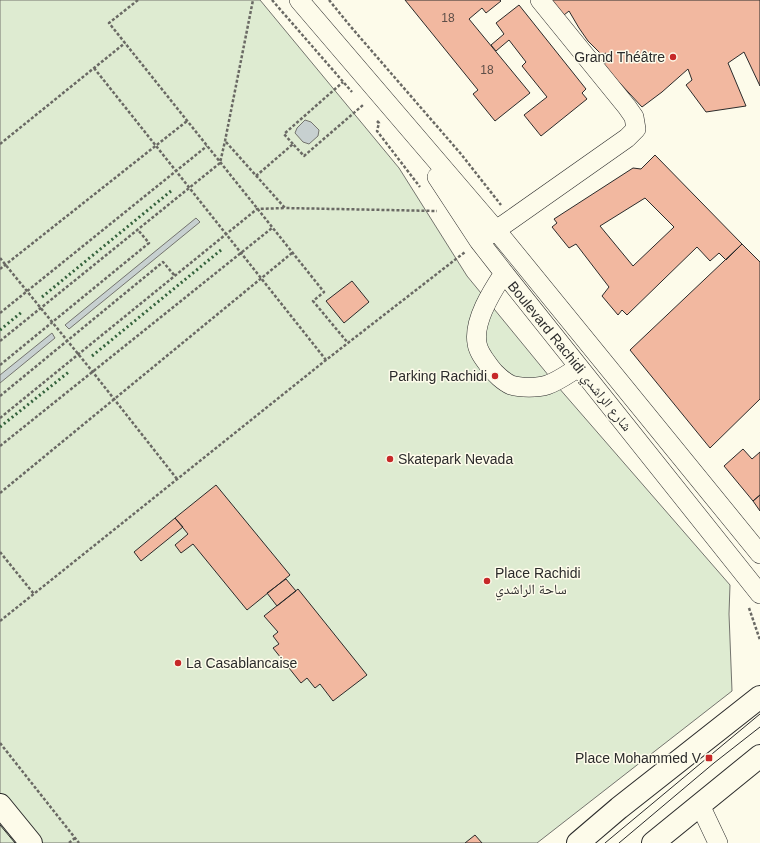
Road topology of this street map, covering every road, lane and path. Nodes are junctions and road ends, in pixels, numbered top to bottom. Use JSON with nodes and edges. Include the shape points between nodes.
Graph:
{"nodes":[{"id":1,"x":138,"y":0,"type":"edge"},
{"id":2,"x":253,"y":0,"type":"edge"},
{"id":3,"x":299,"y":0,"type":"edge"},
{"id":4,"x":329,"y":0,"type":"edge"},
{"id":5,"x":540,"y":0,"type":"edge"},
{"id":6,"x":125,"y":43,"type":"junction"},
{"id":7,"x":94,"y":68,"type":"junction"},
{"id":8,"x":343,"y":82,"type":"dead end"},
{"id":9,"x":363,"y":105,"type":"dead end"},
{"id":10,"x":392,"y":109,"type":"junction"},
{"id":11,"x":187,"y":121,"type":"junction"},
{"id":12,"x":225,"y":141,"type":"junction"},
{"id":13,"x":0,"y":144,"type":"edge"},
{"id":14,"x":293,"y":144,"type":"junction"},
{"id":15,"x":156,"y":145,"type":"junction"},
{"id":16,"x":207,"y":146,"type":"junction"},
{"id":17,"x":220,"y":163,"type":"junction"},
{"id":18,"x":176,"y":171,"type":"junction"},
{"id":19,"x":256,"y":176,"type":"junction"},
{"id":20,"x":190,"y":188,"type":"junction"},
{"id":21,"x":285,"y":208,"type":"junction"},
{"id":22,"x":257,"y":209,"type":"junction"},
{"id":23,"x":439,"y":210,"type":"dead end"},
{"id":24,"x":512,"y":219,"type":"junction"},
{"id":25,"x":272,"y":228,"type":"junction"},
{"id":26,"x":138,"y":230,"type":"junction"},
{"id":27,"x":496,"y":230,"type":"junction"},
{"id":28,"x":226,"y":234,"type":"junction"},
{"id":29,"x":479,"y":241,"type":"junction"},
{"id":30,"x":240,"y":253,"type":"junction"},
{"id":31,"x":292,"y":253,"type":"junction"},
{"id":32,"x":0,"y":258,"type":"edge"},
{"id":33,"x":5,"y":265,"type":"junction"},
{"id":34,"x":0,"y":269,"type":"edge"},
{"id":35,"x":504,"y":273,"type":"junction"},
{"id":36,"x":175,"y":276,"type":"junction"},
{"id":37,"x":261,"y":278,"type":"junction"},
{"id":38,"x":27,"y":291,"type":"junction"},
{"id":39,"x":41,"y":308,"type":"junction"},
{"id":40,"x":0,"y":313,"type":"edge"},
{"id":41,"x":52,"y":322,"type":"junction"},
{"id":42,"x":0,"y":341,"type":"edge"},
{"id":43,"x":67,"y":341,"type":"junction"},
{"id":44,"x":348,"y":343,"type":"junction"},
{"id":45,"x":78,"y":354,"type":"junction"},
{"id":46,"x":326,"y":360,"type":"junction"},
{"id":47,"x":0,"y":365,"type":"edge"},
{"id":48,"x":579,"y":367,"type":"junction"},
{"id":49,"x":92,"y":371,"type":"junction"},
{"id":50,"x":0,"y":396,"type":"edge"},
{"id":51,"x":114,"y":399,"type":"junction"},
{"id":52,"x":0,"y":418,"type":"edge"},
{"id":53,"x":0,"y":446,"type":"edge"},
{"id":54,"x":177,"y":479,"type":"junction"},
{"id":55,"x":0,"y":493,"type":"edge"},
{"id":56,"x":0,"y":552,"type":"edge"},
{"id":57,"x":760,"y":554,"type":"edge"},
{"id":58,"x":34,"y":594,"type":"junction"},
{"id":59,"x":760,"y":594,"type":"edge"},
{"id":60,"x":0,"y":621,"type":"edge"},
{"id":61,"x":759,"y":694,"type":"edge"},
{"id":62,"x":0,"y":743,"type":"edge"},
{"id":63,"x":760,"y":756,"type":"edge"},
{"id":64,"x":0,"y":804,"type":"edge"},
{"id":65,"x":700,"y":805,"type":"junction"},
{"id":66,"x":75,"y":838,"type":"junction"},
{"id":67,"x":31,"y":843,"type":"edge"},
{"id":68,"x":69,"y":843,"type":"edge"},
{"id":69,"x":80,"y":843,"type":"edge"},
{"id":70,"x":578,"y":843,"type":"edge"},
{"id":71,"x":653,"y":843,"type":"edge"},
{"id":72,"x":718,"y":843,"type":"edge"}],
"edges":[{"from":1,"to":6,"type":"path","via":[[109,23]]},
{"from":2,"to":12,"type":"path"},
{"from":3,"to":10,"type":"street","name":"Boulevard Rachidi شارع الراشدي"},
{"from":4,"to":24,"type":"path","via":[[461,154]]},
{"from":5,"to":24,"type":"street","via":[[627,107],[634,118],[636,128],[627,138]]},
{"from":6,"to":7,"type":"path"},
{"from":6,"to":11,"type":"path"},
{"from":7,"to":13,"type":"path"},
{"from":7,"to":15,"type":"path"},
{"from":8,"to":14,"type":"path","via":[[284,134]]},
{"from":9,"to":14,"type":"path","via":[[304,156]]},
{"from":10,"to":27,"type":"street","name":"Boulevard Rachidi شارع الراشدي"},
{"from":10,"to":29,"type":"street","name":"Boulevard Rachidi شارع الراشدي"},
{"from":11,"to":15,"type":"path"},
{"from":11,"to":16,"type":"path"},
{"from":12,"to":17,"type":"path"},
{"from":12,"to":19,"type":"path"},
{"from":14,"to":19,"type":"path"},
{"from":15,"to":18,"type":"path"},
{"from":15,"to":33,"type":"path"},
{"from":16,"to":17,"type":"path"},
{"from":16,"to":18,"type":"path"},
{"from":17,"to":20,"type":"path"},
{"from":17,"to":22,"type":"path"},
{"from":18,"to":20,"type":"path"},
{"from":18,"to":38,"type":"path"},
{"from":19,"to":21,"type":"path"},
{"from":20,"to":26,"type":"path"},
{"from":20,"to":28,"type":"path"},
{"from":21,"to":22,"type":"path"},
{"from":21,"to":23,"type":"path"},
{"from":22,"to":25,"type":"path"},
{"from":22,"to":28,"type":"path"},
{"from":24,"to":27,"type":"street"},
{"from":25,"to":30,"type":"path"},
{"from":25,"to":31,"type":"path"},
{"from":26,"to":39,"type":"path"},
{"from":26,"to":41,"type":"path","via":[[148,243]]},
{"from":27,"to":29,"type":"street"},
{"from":27,"to":57,"type":"street","name":"Boulevard Rachidi شارع الراشدي"},
{"from":28,"to":30,"type":"path"},
{"from":28,"to":36,"type":"path"},
{"from":29,"to":35,"type":"street","name":"Boulevard Rachidi شارع الراشدي"},
{"from":29,"to":44,"type":"path"},
{"from":30,"to":37,"type":"path"},
{"from":30,"to":49,"type":"path"},
{"from":31,"to":37,"type":"path"},
{"from":31,"to":44,"type":"path","via":[[324,292],[313,301]]},
{"from":32,"to":33,"type":"path"},
{"from":33,"to":34,"type":"path"},
{"from":33,"to":38,"type":"path"},
{"from":35,"to":48,"type":"street","name":"Boulevard Rachidi شارع الراشدي"},
{"from":35,"to":48,"type":"street","via":[[495,286],[477,326],[479,351],[493,371],[510,384],[539,387]]},
{"from":36,"to":43,"type":"path","via":[[163,262]]},
{"from":36,"to":45,"type":"path"},
{"from":37,"to":46,"type":"path"},
{"from":37,"to":51,"type":"path"},
{"from":38,"to":39,"type":"path"},
{"from":38,"to":40,"type":"path"},
{"from":39,"to":41,"type":"path"},
{"from":39,"to":42,"type":"path"},
{"from":41,"to":43,"type":"path"},
{"from":41,"to":47,"type":"path"},
{"from":43,"to":45,"type":"path"},
{"from":43,"to":50,"type":"path"},
{"from":44,"to":46,"type":"path"},
{"from":45,"to":49,"type":"path"},
{"from":45,"to":52,"type":"path"},
{"from":46,"to":54,"type":"path"},
{"from":48,"to":59,"type":"street","name":"Boulevard Rachidi شارع الراشدي"},
{"from":49,"to":51,"type":"path"},
{"from":49,"to":53,"type":"path"},
{"from":51,"to":54,"type":"path"},
{"from":51,"to":55,"type":"path"},
{"from":54,"to":58,"type":"path"},
{"from":56,"to":58,"type":"path"},
{"from":58,"to":60,"type":"path"},
{"from":61,"to":70,"type":"main road"},
{"from":62,"to":66,"type":"path"},
{"from":63,"to":65,"type":"main road"},
{"from":64,"to":67,"type":"main road"},
{"from":65,"to":71,"type":"main road"},
{"from":65,"to":72,"type":"street"},
{"from":66,"to":68,"type":"path"},
{"from":66,"to":69,"type":"path"}]}
